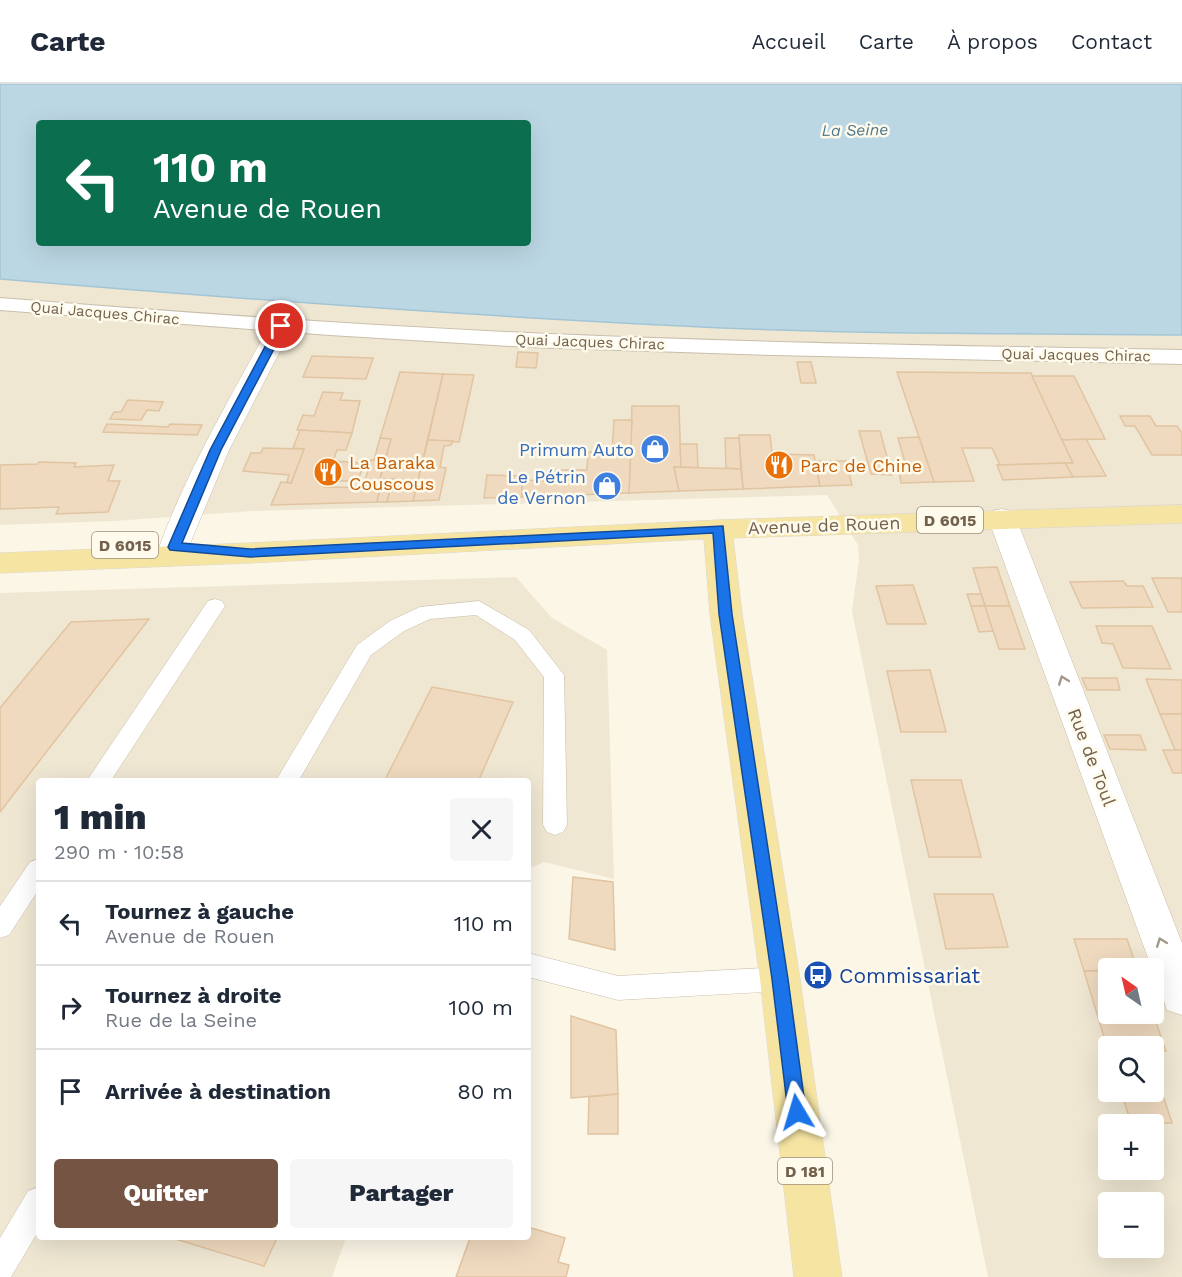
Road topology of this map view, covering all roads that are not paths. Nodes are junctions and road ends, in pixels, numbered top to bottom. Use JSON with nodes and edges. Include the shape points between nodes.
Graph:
{"nodes":[{"id":1,"x":0,"y":304,"type":"edge"},
{"id":2,"x":281,"y":326,"type":"junction"},
{"id":3,"x":1182,"y":357,"type":"edge"},
{"id":4,"x":1182,"y":514,"type":"edge"},
{"id":5,"x":1002,"y":518,"type":"junction"},
{"id":6,"x":718,"y":529,"type":"junction"},
{"id":7,"x":0,"y":542,"type":"edge"},
{"id":8,"x":173,"y":551,"type":"junction"},
{"id":9,"x":0,"y":563,"type":"edge"},
{"id":10,"x":215,"y":606,"type":"dead end"},
{"id":11,"x":101,"y":778,"type":"edge"},
{"id":12,"x":288,"y":778,"type":"edge"},
{"id":13,"x":555,"y":825,"type":"dead end"},
{"id":14,"x":36,"y":873,"type":"edge"},
{"id":15,"x":0,"y":927,"type":"edge"},
{"id":16,"x":531,"y":966,"type":"edge"},
{"id":17,"x":780,"y":979,"type":"junction"},
{"id":18,"x":1182,"y":996,"type":"edge"},
{"id":19,"x":36,"y":1207,"type":"edge"},
{"id":20,"x":0,"y":1267,"type":"edge"},
{"id":21,"x":818,"y":1277,"type":"edge"}],
"edges":[{"from":1,"to":2,"type":"street","name":"Quai Jacques Chirac"},
{"from":2,"to":3,"type":"street","name":"Quai Jacques Chirac","via":[[822,351]]},
{"from":2,"to":8,"type":"street","via":[[216,450]]},
{"from":4,"to":5,"type":"main road","name":"Avenue de Rouen","number":"D 6015"},
{"from":5,"to":6,"type":"main road","name":"Avenue de Rouen","number":"D 6015"},
{"from":18,"to":5,"type":"street","name":"Rue de Toul","one_way":true},
{"from":6,"to":8,"type":"main road","name":"Avenue de Rouen","number":"D 6015","via":[[250,553]]},
{"from":6,"to":17,"type":"main road","number":"D 181","via":[[726,614]]},
{"from":7,"to":8,"type":"main road","name":"Avenue de Rouen","number":"D 6015"},
{"from":8,"to":9,"type":"main road","name":"Avenue de Rouen","number":"D 6015"},
{"from":10,"to":11,"type":"lane"},
{"from":12,"to":13,"type":"lane","via":[[364,650],[397,626],[427,612],[479,608],[522,635],[554,675]]},
{"from":14,"to":15,"type":"lane"},
{"from":16,"to":17,"type":"lane","via":[[618,988]]},
{"from":17,"to":21,"type":"main road","number":"D 181"},
{"from":19,"to":20,"type":"lane"}]}
